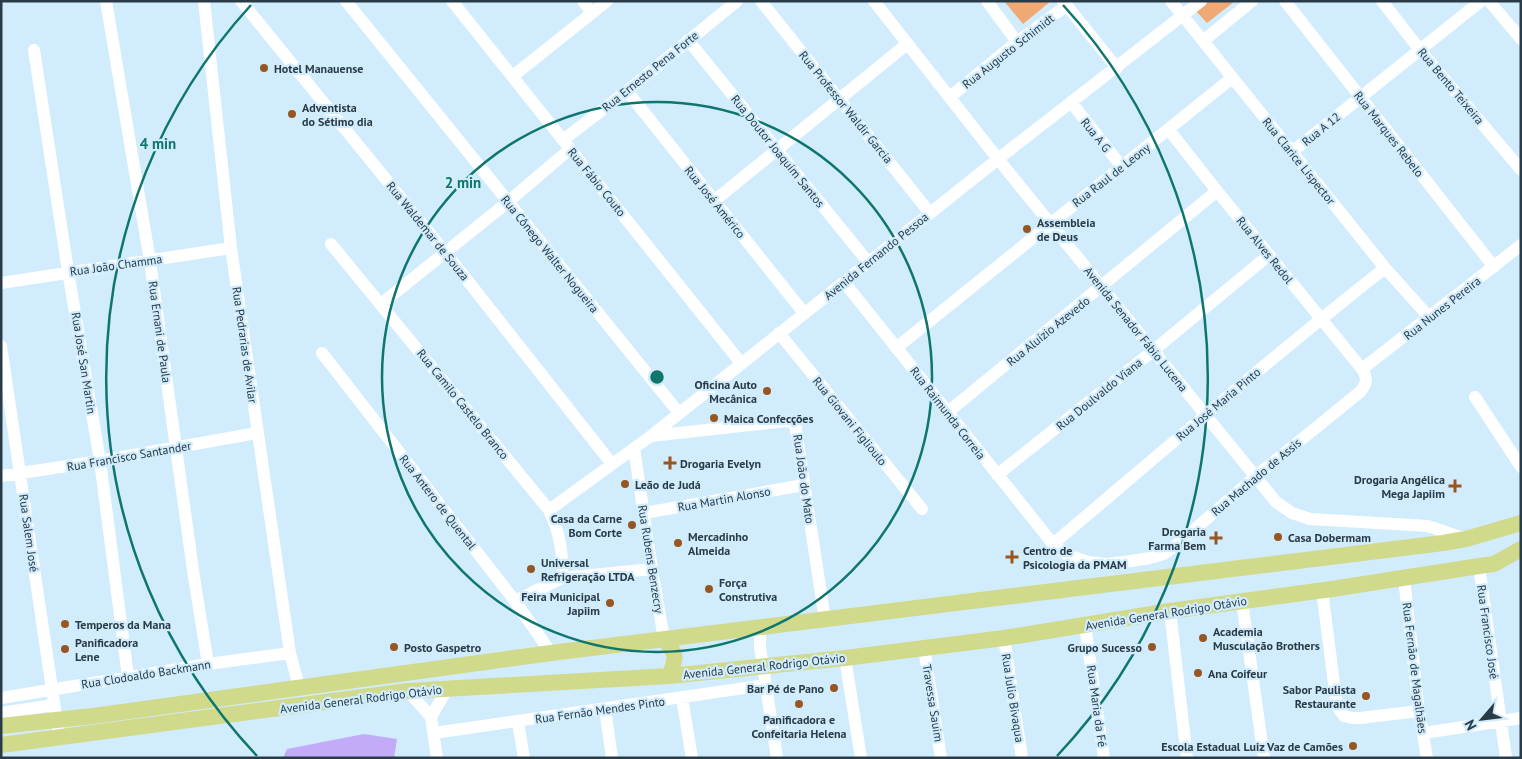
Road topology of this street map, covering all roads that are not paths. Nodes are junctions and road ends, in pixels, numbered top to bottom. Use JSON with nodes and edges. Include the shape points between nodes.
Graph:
{"nodes":[{"id":1,"x":106,"y":1,"type":"edge"},
{"id":2,"x":204,"y":1,"type":"edge"},
{"id":3,"x":241,"y":1,"type":"edge"},
{"id":4,"x":346,"y":1,"type":"edge"},
{"id":5,"x":452,"y":1,"type":"edge"},
{"id":6,"x":583,"y":1,"type":"edge"},
{"id":7,"x":607,"y":1,"type":"edge"},
{"id":8,"x":736,"y":1,"type":"edge"},
{"id":9,"x":761,"y":1,"type":"edge"},
{"id":10,"x":874,"y":1,"type":"edge"},
{"id":11,"x":987,"y":1,"type":"edge"},
{"id":12,"x":1171,"y":1,"type":"edge"},
{"id":13,"x":1201,"y":1,"type":"edge"},
{"id":14,"x":1252,"y":1,"type":"edge"},
{"id":15,"x":1285,"y":1,"type":"edge"},
{"id":16,"x":1382,"y":1,"type":"edge"},
{"id":17,"x":1481,"y":1,"type":"edge"},
{"id":18,"x":1489,"y":1,"type":"edge"},
{"id":19,"x":1065,"y":3,"type":"edge"},
{"id":20,"x":592,"y":13,"type":"junction"},
{"id":21,"x":1182,"y":16,"type":"junction"},
{"id":22,"x":1521,"y":39,"type":"edge"},
{"id":23,"x":688,"y":40,"type":"junction"},
{"id":24,"x":1203,"y":41,"type":"junction"},
{"id":25,"x":1017,"y":42,"type":"junction"},
{"id":26,"x":907,"y":44,"type":"junction"},
{"id":27,"x":34,"y":50,"type":"dead end"},
{"id":28,"x":1420,"y":50,"type":"junction"},
{"id":29,"x":1117,"y":68,"type":"junction"},
{"id":30,"x":513,"y":76,"type":"junction"},
{"id":31,"x":1232,"y":78,"type":"junction"},
{"id":32,"x":627,"y":91,"type":"junction"},
{"id":33,"x":950,"y":97,"type":"junction"},
{"id":34,"x":1360,"y":98,"type":"junction"},
{"id":35,"x":840,"y":100,"type":"junction"},
{"id":36,"x":1071,"y":102,"type":"junction"},
{"id":37,"x":1169,"y":130,"type":"junction"},
{"id":38,"x":567,"y":144,"type":"junction"},
{"id":39,"x":776,"y":150,"type":"junction"},
{"id":40,"x":1292,"y":152,"type":"junction"},
{"id":41,"x":998,"y":158,"type":"junction"},
{"id":42,"x":1122,"y":167,"type":"junction"},
{"id":43,"x":1521,"y":170,"type":"edge"},
{"id":44,"x":1217,"y":192,"type":"junction"},
{"id":45,"x":714,"y":201,"type":"junction"},
{"id":46,"x":508,"y":202,"type":"junction"},
{"id":47,"x":930,"y":213,"type":"junction"},
{"id":48,"x":1051,"y":222,"type":"junction"},
{"id":49,"x":332,"y":244,"type":"dead end"},
{"id":50,"x":1521,"y":245,"type":"edge"},
{"id":51,"x":231,"y":248,"type":"junction"},
{"id":52,"x":445,"y":252,"type":"junction"},
{"id":53,"x":1269,"y":255,"type":"junction"},
{"id":54,"x":150,"y":261,"type":"junction"},
{"id":55,"x":868,"y":262,"type":"junction"},
{"id":56,"x":1494,"y":267,"type":"junction"},
{"id":57,"x":1386,"y":268,"type":"junction"},
{"id":58,"x":68,"y":271,"type":"junction"},
{"id":59,"x":844,"y":282,"type":"junction"},
{"id":60,"x":1,"y":283,"type":"edge"},
{"id":61,"x":1102,"y":286,"type":"junction"},
{"id":62,"x":381,"y":304,"type":"junction"},
{"id":63,"x":804,"y":313,"type":"junction"},
{"id":64,"x":1430,"y":318,"type":"junction"},
{"id":65,"x":1320,"y":319,"type":"junction"},
{"id":66,"x":779,"y":332,"type":"junction"},
{"id":67,"x":1,"y":346,"type":"edge"},
{"id":68,"x":896,"y":348,"type":"junction"},
{"id":69,"x":1154,"y":350,"type":"junction"},
{"id":70,"x":322,"y":353,"type":"dead end"},
{"id":71,"x":741,"y":362,"type":"junction"},
{"id":72,"x":1362,"y":369,"type":"junction"},
{"id":73,"x":1475,"y":397,"type":"dead end"},
{"id":74,"x":948,"y":412,"type":"junction"},
{"id":75,"x":679,"y":413,"type":"junction"},
{"id":76,"x":1205,"y":415,"type":"junction"},
{"id":77,"x":257,"y":433,"type":"junction"},
{"id":78,"x":651,"y":436,"type":"junction"},
{"id":79,"x":176,"y":448,"type":"junction"},
{"id":80,"x":634,"y":448,"type":"junction"},
{"id":81,"x":100,"y":461,"type":"junction"},
{"id":82,"x":612,"y":464,"type":"junction"},
{"id":83,"x":1521,"y":466,"type":"edge"},
{"id":84,"x":20,"y":473,"type":"junction"},
{"id":85,"x":997,"y":475,"type":"junction"},
{"id":86,"x":1,"y":476,"type":"edge"},
{"id":87,"x":1255,"y":477,"type":"junction"},
{"id":88,"x":804,"y":486,"type":"junction"},
{"id":89,"x":922,"y":509,"type":"dead end"},
{"id":90,"x":550,"y":510,"type":"junction"},
{"id":91,"x":644,"y":513,"type":"junction"},
{"id":92,"x":1521,"y":523,"type":"edge"},
{"id":93,"x":1466,"y":539,"type":"junction"},
{"id":94,"x":1053,"y":544,"type":"junction"},
{"id":95,"x":1521,"y":549,"type":"edge"},
{"id":96,"x":1521,"y":561,"type":"edge"},
{"id":97,"x":1088,"y":562,"type":"joint"},
{"id":98,"x":1486,"y":565,"type":"junction"},
{"id":99,"x":652,"y":569,"type":"junction"},
{"id":100,"x":562,"y":578,"type":"junction"},
{"id":101,"x":1404,"y":578,"type":"junction"},
{"id":102,"x":1322,"y":590,"type":"junction"},
{"id":103,"x":515,"y":601,"type":"junction"},
{"id":104,"x":1242,"y":601,"type":"junction"},
{"id":105,"x":1170,"y":611,"type":"junction"},
{"id":106,"x":825,"y":620,"type":"junction"},
{"id":107,"x":1086,"y":624,"type":"junction"},
{"id":108,"x":760,"y":627,"type":"junction"},
{"id":109,"x":1004,"y":638,"type":"junction"},
{"id":110,"x":664,"y":639,"type":"junction"},
{"id":111,"x":924,"y":647,"type":"junction"},
{"id":112,"x":290,"y":653,"type":"junction"},
{"id":113,"x":551,"y":653,"type":"junction"},
{"id":114,"x":845,"y":658,"type":"junction"},
{"id":115,"x":208,"y":664,"type":"junction"},
{"id":116,"x":763,"y":666,"type":"junction"},
{"id":117,"x":669,"y":676,"type":"junction"},
{"id":118,"x":128,"y":677,"type":"junction"},
{"id":119,"x":766,"y":685,"type":"junction"},
{"id":120,"x":298,"y":688,"type":"junction"},
{"id":121,"x":448,"y":688,"type":"junction"},
{"id":122,"x":52,"y":689,"type":"junction"},
{"id":123,"x":408,"y":691,"type":"junction"},
{"id":124,"x":1,"y":698,"type":"edge"},
{"id":125,"x":682,"y":698,"type":"junction"},
{"id":126,"x":605,"y":709,"type":"junction"},
{"id":127,"x":1419,"y":711,"type":"junction"},
{"id":128,"x":1,"y":713,"type":"edge"},
{"id":129,"x":431,"y":717,"type":"junction"},
{"id":130,"x":1521,"y":718,"type":"edge"},
{"id":131,"x":56,"y":720,"type":"junction"},
{"id":132,"x":1500,"y":721,"type":"junction"},
{"id":133,"x":518,"y":722,"type":"junction"},
{"id":134,"x":1,"y":726,"type":"edge"},
{"id":135,"x":434,"y":733,"type":"junction"},
{"id":136,"x":1424,"y":733,"type":"junction"},
{"id":137,"x":1,"y":745,"type":"edge"},
{"id":138,"x":437,"y":758,"type":"edge"},
{"id":139,"x":524,"y":758,"type":"edge"},
{"id":140,"x":612,"y":758,"type":"edge"},
{"id":141,"x":692,"y":758,"type":"edge"},
{"id":142,"x":777,"y":758,"type":"edge"},
{"id":143,"x":861,"y":758,"type":"edge"},
{"id":144,"x":941,"y":758,"type":"edge"},
{"id":145,"x":1022,"y":758,"type":"edge"},
{"id":146,"x":1104,"y":758,"type":"edge"},
{"id":147,"x":1187,"y":758,"type":"edge"},
{"id":148,"x":1264,"y":758,"type":"edge"},
{"id":149,"x":1427,"y":758,"type":"edge"},
{"id":150,"x":1506,"y":758,"type":"edge"}],
"edges":[{"from":1,"to":54,"type":"street","name":"Rua Ernani de Paula"},
{"from":2,"to":51,"type":"street","name":"Rua Pedrarias de Avilar"},
{"from":3,"to":52,"type":"street","name":"Rua Waldemar de Souza"},
{"from":4,"to":46,"type":"street","name":"Rua Cônego Walter Nogueira"},
{"from":5,"to":30,"type":"street","name":"Rua Fábio Couto"},
{"from":6,"to":20,"type":"street"},
{"from":7,"to":20,"type":"street"},
{"from":8,"to":23,"type":"street","name":"Rua Ernesto Pena Forte"},
{"from":9,"to":35,"type":"street","name":"Rua Professor Waldir Garcia"},
{"from":10,"to":26,"type":"street","name":"Avenida Senador Fábio Lucena"},
{"from":11,"to":25,"type":"street"},
{"from":12,"to":21,"type":"street","name":"Rua Clarice Lispector"},
{"from":13,"to":21,"type":"street","name":"Avenida Fernando Pessoa"},
{"from":14,"to":24,"type":"street"},
{"from":15,"to":34,"type":"street","name":"Rua Marques Rebelo"},
{"from":16,"to":28,"type":"street","name":"Rua Bento Teixeira"},
{"from":17,"to":28,"type":"street","name":"Rua A 12"},
{"from":18,"to":22,"type":"street"},
{"from":19,"to":25,"type":"street","name":"Rua Augusto Schimidt"},
{"from":19,"to":29,"type":"street"},
{"from":20,"to":30,"type":"street"},
{"from":21,"to":24,"type":"street","name":"Rua Clarice Lispector"},
{"from":21,"to":29,"type":"street","name":"Avenida Fernando Pessoa"},
{"from":23,"to":32,"type":"street","name":"Rua Ernesto Pena Forte"},
{"from":23,"to":39,"type":"street","name":"Rua Doutor Joaquim Santos"},
{"from":24,"to":31,"type":"street","name":"Rua Clarice Lispector"},
{"from":25,"to":33,"type":"street","name":"Rua Augusto Schimidt"},
{"from":26,"to":33,"type":"street","name":"Avenida Senador Fábio Lucena"},
{"from":26,"to":35,"type":"street"},
{"from":27,"to":58,"type":"street","name":"Rua José San Martin"},
{"from":28,"to":34,"type":"street","name":"Rua A 12"},
{"from":28,"to":43,"type":"street","name":"Rua Bento Teixeira"},
{"from":29,"to":36,"type":"street","name":"Avenida Fernando Pessoa"},
{"from":30,"to":38,"type":"street","name":"Rua Fábio Couto"},
{"from":31,"to":37,"type":"street","name":"Rua Raul de Leony"},
{"from":31,"to":40,"type":"street","name":"Rua Clarice Lispector"},
{"from":32,"to":38,"type":"street","name":"Rua Ernesto Pena Forte"},
{"from":32,"to":45,"type":"street","name":"Rua José Américo"},
{"from":33,"to":41,"type":"street","name":"Avenida Senador Fábio Lucena"},
{"from":34,"to":40,"type":"street","name":"Rua A 12"},
{"from":34,"to":56,"type":"street","name":"Rua Marques Rebelo"},
{"from":35,"to":39,"type":"street"},
{"from":35,"to":47,"type":"street","name":"Rua Professor Waldir Garcia"},
{"from":36,"to":41,"type":"street","name":"Avenida Fernando Pessoa"},
{"from":36,"to":42,"type":"street","name":"Rua A G"},
{"from":37,"to":42,"type":"street","name":"Rua Raul de Leony"},
{"from":37,"to":44,"type":"street","name":"Rua Alves Redol"},
{"from":38,"to":46,"type":"street","name":"Rua Ernesto Pena Forte"},
{"from":38,"to":71,"type":"street","name":"Rua Fábio Couto"},
{"from":39,"to":45,"type":"street"},
{"from":39,"to":55,"type":"street","name":"Rua Doutor Joaquim Santos"},
{"from":40,"to":57,"type":"street","name":"Rua Clarice Lispector"},
{"from":41,"to":47,"type":"street","name":"Avenida Fernando Pessoa"},
{"from":41,"to":48,"type":"street","name":"Avenida Senador Fábio Lucena"},
{"from":42,"to":48,"type":"street","name":"Rua Raul de Leony"},
{"from":44,"to":53,"type":"street","name":"Rua Alves Redol"},
{"from":44,"to":61,"type":"street","name":"Rua Aluízio Azevedo"},
{"from":45,"to":63,"type":"street","name":"Rua José Américo"},
{"from":46,"to":52,"type":"street","name":"Rua Ernesto Pena Forte"},
{"from":46,"to":75,"type":"street","name":"Rua Cônego Walter Nogueira"},
{"from":47,"to":55,"type":"street","name":"Avenida Fernando Pessoa"},
{"from":48,"to":61,"type":"street","name":"Avenida Senador Fábio Lucena"},
{"from":48,"to":68,"type":"street","name":"Rua Raul de Leony"},
{"from":49,"to":62,"type":"street","name":"Rua Camilo Castelo Branco"},
{"from":50,"to":56,"type":"street","name":"Rua Nunes Pereira"},
{"from":51,"to":54,"type":"street","name":"Rua João Chamma"},
{"from":51,"to":77,"type":"street","name":"Rua Pedrarias de Avilar"},
{"from":52,"to":62,"type":"street","name":"Rua Ernesto Pena Forte"},
{"from":52,"to":82,"type":"street","name":"Rua Waldemar de Souza"},
{"from":53,"to":65,"type":"street","name":"Rua Alves Redol"},
{"from":53,"to":69,"type":"street","name":"Rua Doulvaldo Viana"},
{"from":54,"to":58,"type":"street","name":"Rua João Chamma"},
{"from":54,"to":79,"type":"street","name":"Rua Ernani de Paula"},
{"from":55,"to":59,"type":"street","name":"Avenida Fernando Pessoa"},
{"from":56,"to":64,"type":"street","name":"Rua Nunes Pereira"},
{"from":57,"to":64,"type":"street","name":"Rua Clarice Lispector"},
{"from":57,"to":65,"type":"street","name":"Rua José Maria Pinto"},
{"from":58,"to":60,"type":"street","name":"Rua João Chamma"},
{"from":58,"to":81,"type":"street","name":"Rua José San Martin"},
{"from":59,"to":63,"type":"street","name":"Avenida Fernando Pessoa"},
{"from":59,"to":68,"type":"street","name":"Rua Raimunda Correia"},
{"from":61,"to":69,"type":"street","name":"Avenida Senador Fábio Lucena"},
{"from":61,"to":74,"type":"street","name":"Rua Aluízio Azevedo"},
{"from":62,"to":90,"type":"street","name":"Rua Camilo Castelo Branco"},
{"from":63,"to":66,"type":"street","name":"Avenida Fernando Pessoa"},
{"from":64,"to":72,"type":"street","name":"Rua Nunes Pereira"},
{"from":65,"to":72,"type":"street","name":"Rua Alves Redol"},
{"from":65,"to":76,"type":"street","name":"Rua José Maria Pinto"},
{"from":66,"to":71,"type":"street","name":"Avenida Fernando Pessoa"},
{"from":66,"to":89,"type":"street","name":"Rua Giovani Figlioulo"},
{"from":67,"to":84,"type":"street","name":"Rua Salem José"},
{"from":68,"to":74,"type":"street","name":"Rua Raimunda Correia"},
{"from":69,"to":76,"type":"street","name":"Avenida Senador Fábio Lucena"},
{"from":69,"to":85,"type":"street","name":"Rua Doulvaldo Viana"},
{"from":70,"to":103,"type":"street","name":"Rua Antero de Quental"},
{"from":71,"to":75,"type":"street","name":"Avenida Fernando Pessoa"},
{"from":72,"to":87,"type":"street","name":"Rua Machado de Assis","via":[[1367,381],[1360,392]]},
{"from":73,"to":83,"type":"street"},
{"from":74,"to":85,"type":"street","name":"Rua Raimunda Correia"},
{"from":75,"to":78,"type":"street","name":"Avenida Fernando Pessoa"},
{"from":76,"to":87,"type":"street","name":"Avenida Senador Fábio Lucena"},
{"from":76,"to":94,"type":"street","name":"Rua José Maria Pinto"},
{"from":77,"to":79,"type":"street","name":"Rua Francisco Santander"},
{"from":77,"to":112,"type":"street","name":"Rua Pedrarias de Avilar"},
{"from":78,"to":80,"type":"street","name":"Avenida Fernando Pessoa"},
{"from":78,"to":88,"type":"street","name":"Rua João do Mato","via":[[792,421],[797,426]]},
{"from":79,"to":81,"type":"street","name":"Rua Francisco Santander"},
{"from":79,"to":115,"type":"street","name":"Rua Ernani de Paula"},
{"from":80,"to":82,"type":"street","name":"Avenida Fernando Pessoa"},
{"from":80,"to":91,"type":"street","name":"Rua Rubens Benzecry"},
{"from":81,"to":84,"type":"street","name":"Rua Francisco Santander"},
{"from":81,"to":118,"type":"street","name":"Rua José San Martin"},
{"from":82,"to":90,"type":"street","name":"Avenida Fernando Pessoa"},
{"from":84,"to":86,"type":"street","name":"Rua Francisco Santander"},
{"from":84,"to":122,"type":"street","name":"Rua Salem José"},
{"from":85,"to":94,"type":"street","name":"Rua Raimunda Correia"},
{"from":87,"to":93,"type":"street","name":"Avenida Senador Fábio Lucena","via":[[1276,502],[1292,513],[1310,519],[1428,526]]},
{"from":87,"to":97,"type":"street","name":"Rua Machado de Assis","via":[[1164,554],[1106,564]]},
{"from":88,"to":91,"type":"street","name":"Rua Martin Alonso"},
{"from":88,"to":106,"type":"street","name":"Rua João do Mato"},
{"from":90,"to":100,"type":"street","name":"Rua Camilo Castelo Branco","via":[[563,553]]},
{"from":91,"to":99,"type":"street","name":"Rua Rubens Benzecry"},
{"from":92,"to":93,"type":"main road","name":"Avenida General Rodrigo Otávio"},
{"from":93,"to":106,"type":"main road","name":"Avenida General Rodrigo Otávio"},
{"from":94,"to":97,"type":"street","name":"Rua Raimunda Correia","via":[[1067,555]]},
{"from":95,"to":98,"type":"main road","name":"Avenida General Rodrigo Otávio"},
{"from":96,"to":98,"type":"main road"},
{"from":98,"to":101,"type":"main road","name":"Avenida General Rodrigo Otávio"},
{"from":98,"to":132,"type":"street","name":"Rua Francisco José"},
{"from":99,"to":100,"type":"street"},
{"from":99,"to":110,"type":"street","name":"Rua Rubens Benzecry"},
{"from":100,"to":103,"type":"street"},
{"from":101,"to":102,"type":"main road","name":"Avenida General Rodrigo Otávio"},
{"from":101,"to":127,"type":"street","name":"Rua Fernão de Magalhães"},
{"from":102,"to":104,"type":"main road","name":"Avenida General Rodrigo Otávio"},
{"from":102,"to":127,"type":"street","via":[[1336,699],[1344,716],[1360,718]]},
{"from":103,"to":113,"type":"street","name":"Rua Antero de Quental"},
{"from":104,"to":105,"type":"main road","name":"Avenida General Rodrigo Otávio"},
{"from":104,"to":148,"type":"street"},
{"from":105,"to":107,"type":"main road","name":"Avenida General Rodrigo Otávio"},
{"from":105,"to":147,"type":"street"},
{"from":106,"to":108,"type":"main road","name":"Avenida General Rodrigo Otávio"},
{"from":107,"to":109,"type":"main road","name":"Avenida General Rodrigo Otávio"},
{"from":107,"to":146,"type":"street","name":"Rua Maria da Fé"},
{"from":108,"to":110,"type":"main road","name":"Avenida General Rodrigo Otávio"},
{"from":108,"to":116,"type":"street"},
{"from":109,"to":111,"type":"main road","name":"Avenida General Rodrigo Otávio"},
{"from":109,"to":145,"type":"street","name":"Rua Julio Bivaqua"},
{"from":110,"to":113,"type":"main road","name":"Avenida General Rodrigo Otávio"},
{"from":110,"to":117,"type":"main road","via":[[675,656]]},
{"from":111,"to":114,"type":"main road","name":"Avenida General Rodrigo Otávio"},
{"from":111,"to":144,"type":"street","name":"Travessa Sauim"},
{"from":112,"to":115,"type":"street","name":"Rua Clodoaldo Backmann"},
{"from":112,"to":120,"type":"street","name":"Rua Pedrarias de Avilar"},
{"from":113,"to":120,"type":"main road","name":"Avenida General Rodrigo Otávio"},
{"from":114,"to":116,"type":"main road","name":"Avenida General Rodrigo Otávio"},
{"from":114,"to":143,"type":"street"},
{"from":115,"to":118,"type":"street","name":"Rua Clodoaldo Backmann"},
{"from":116,"to":117,"type":"main road","name":"Avenida General Rodrigo Otávio"},
{"from":116,"to":119,"type":"street"},
{"from":117,"to":121,"type":"main road","name":"Avenida General Rodrigo Otávio"},
{"from":118,"to":122,"type":"street","name":"Rua Clodoaldo Backmann"},
{"from":119,"to":125,"type":"street","name":"Rua Fernão Mendes Pinto"},
{"from":119,"to":142,"type":"street"},
{"from":120,"to":131,"type":"main road","name":"Avenida General Rodrigo Otávio"},
{"from":121,"to":123,"type":"main road","name":"Avenida General Rodrigo Otávio"},
{"from":121,"to":129,"type":"street"},
{"from":122,"to":124,"type":"street","name":"Rua Clodoaldo Backmann"},
{"from":122,"to":131,"type":"street","name":"Rua Salem José"},
{"from":123,"to":129,"type":"street"},
{"from":123,"to":131,"type":"main road","name":"Avenida General Rodrigo Otávio"},
{"from":125,"to":126,"type":"street","name":"Rua Fernão Mendes Pinto"},
{"from":125,"to":141,"type":"street"},
{"from":126,"to":133,"type":"street","name":"Rua Fernão Mendes Pinto"},
{"from":126,"to":140,"type":"street"},
{"from":127,"to":136,"type":"street","name":"Rua Fernão de Magalhães"},
{"from":128,"to":131,"type":"street"},
{"from":129,"to":135,"type":"street"},
{"from":130,"to":132,"type":"street"},
{"from":131,"to":134,"type":"main road","name":"Avenida General Rodrigo Otávio"},
{"from":131,"to":137,"type":"main road","name":"Avenida General Rodrigo Otávio"},
{"from":132,"to":136,"type":"street"},
{"from":132,"to":150,"type":"street","name":"Rua Francisco José"},
{"from":133,"to":135,"type":"street","name":"Rua Fernão Mendes Pinto"},
{"from":133,"to":139,"type":"street"},
{"from":135,"to":138,"type":"street"},
{"from":136,"to":149,"type":"street","name":"Rua Fernão de Magalhães"}]}
